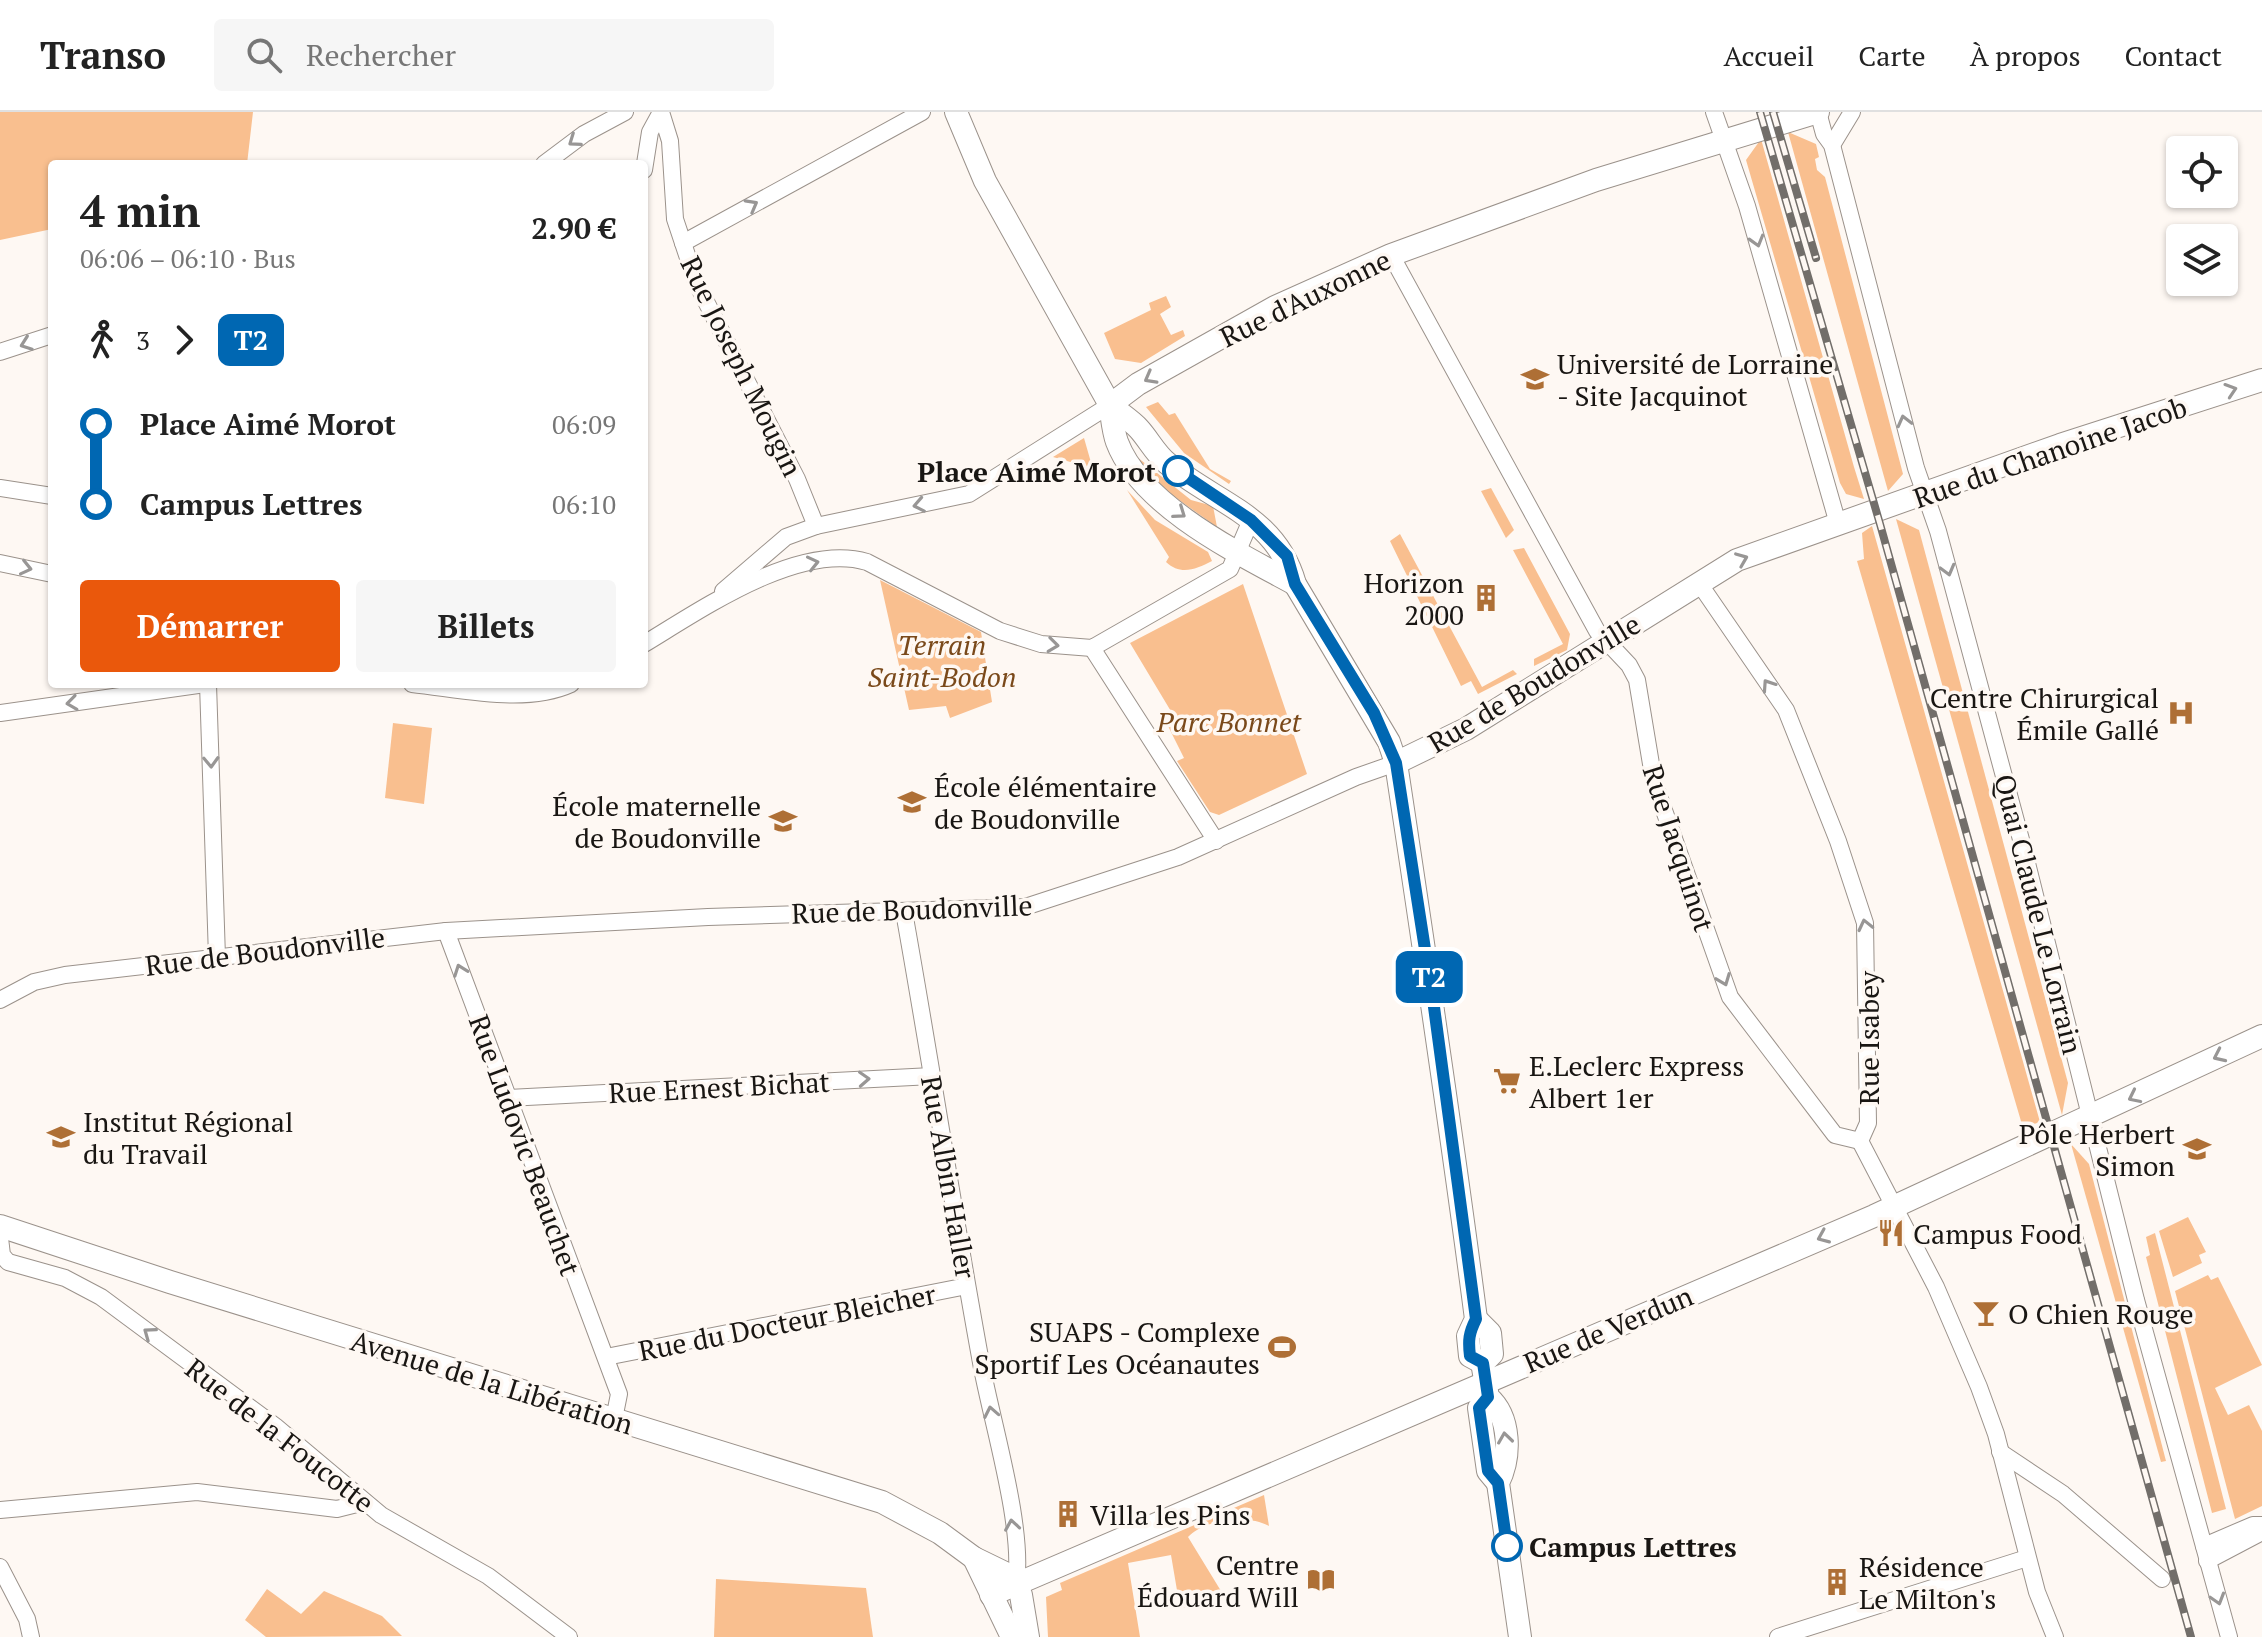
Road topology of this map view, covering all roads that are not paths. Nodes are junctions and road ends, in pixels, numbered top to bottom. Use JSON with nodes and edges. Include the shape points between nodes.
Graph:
{"nodes":[{"id":1,"x":625,"y":112,"type":"edge"},
{"id":2,"x":660,"y":112,"type":"edge"},
{"id":3,"x":922,"y":112,"type":"edge"},
{"id":4,"x":956,"y":112,"type":"edge"},
{"id":5,"x":1714,"y":112,"type":"edge"},
{"id":6,"x":1818,"y":112,"type":"edge"},
{"id":7,"x":1852,"y":112,"type":"edge"},
{"id":8,"x":1724,"y":140,"type":"junction"},
{"id":9,"x":1832,"y":145,"type":"junction"},
{"id":10,"x":549,"y":160,"type":"edge"},
{"id":11,"x":646,"y":160,"type":"edge"},
{"id":12,"x":683,"y":243,"type":"junction"},
{"id":13,"x":1391,"y":255,"type":"junction"},
{"id":14,"x":48,"y":336,"type":"edge"},
{"id":15,"x":0,"y":352,"type":"edge"},
{"id":16,"x":2262,"y":380,"type":"edge"},
{"id":17,"x":1110,"y":405,"type":"junction"},
{"id":18,"x":0,"y":488,"type":"edge"},
{"id":19,"x":48,"y":495,"type":"edge"},
{"id":20,"x":1925,"y":496,"type":"junction"},
{"id":21,"x":1251,"y":520,"type":"junction"},
{"id":22,"x":1838,"y":524,"type":"junction"},
{"id":23,"x":816,"y":526,"type":"junction"},
{"id":24,"x":766,"y":551,"type":"junction"},
{"id":25,"x":1237,"y":552,"type":"junction"},
{"id":26,"x":0,"y":563,"type":"edge"},
{"id":27,"x":48,"y":573,"type":"edge"},
{"id":28,"x":775,"y":573,"type":"junction"},
{"id":29,"x":1699,"y":583,"type":"junction"},
{"id":30,"x":1295,"y":584,"type":"junction"},
{"id":31,"x":714,"y":600,"type":"junction"},
{"id":32,"x":648,"y":641,"type":"edge"},
{"id":33,"x":1605,"y":644,"type":"junction"},
{"id":34,"x":1092,"y":648,"type":"junction"},
{"id":35,"x":178,"y":688,"type":"edge"},
{"id":36,"x":206,"y":688,"type":"edge"},
{"id":37,"x":450,"y":688,"type":"edge"},
{"id":38,"x":560,"y":688,"type":"edge"},
{"id":39,"x":0,"y":713,"type":"edge"},
{"id":40,"x":1396,"y":763,"type":"junction"},
{"id":41,"x":1216,"y":841,"type":"junction"},
{"id":42,"x":904,"y":912,"type":"junction"},
{"id":43,"x":446,"y":931,"type":"junction"},
{"id":44,"x":217,"y":957,"type":"junction"},
{"id":45,"x":0,"y":1000,"type":"edge"},
{"id":46,"x":2262,"y":1036,"type":"edge"},
{"id":47,"x":932,"y":1076,"type":"junction"},
{"id":48,"x":506,"y":1098,"type":"junction"},
{"id":49,"x":2092,"y":1117,"type":"junction"},
{"id":50,"x":1860,"y":1141,"type":"junction"},
{"id":51,"x":1894,"y":1205,"type":"junction"},
{"id":52,"x":0,"y":1226,"type":"edge"},
{"id":53,"x":0,"y":1238,"type":"edge"},
{"id":54,"x":967,"y":1286,"type":"junction"},
{"id":55,"x":606,"y":1357,"type":"junction"},
{"id":56,"x":1485,"y":1380,"type":"junction"},
{"id":57,"x":614,"y":1419,"type":"junction"},
{"id":58,"x":2000,"y":1452,"type":"junction"},
{"id":59,"x":365,"y":1502,"type":"junction"},
{"id":60,"x":0,"y":1510,"type":"edge"},
{"id":61,"x":2262,"y":1525,"type":"edge"},
{"id":62,"x":2262,"y":1532,"type":"edge"},
{"id":63,"x":2205,"y":1554,"type":"junction"},
{"id":64,"x":974,"y":1558,"type":"junction"},
{"id":65,"x":2027,"y":1558,"type":"junction"},
{"id":66,"x":0,"y":1567,"type":"edge"},
{"id":67,"x":2162,"y":1579,"type":"dead end"},
{"id":68,"x":1016,"y":1583,"type":"junction"},
{"id":69,"x":991,"y":1595,"type":"junction"},
{"id":70,"x":31,"y":1637,"type":"edge"},
{"id":71,"x":569,"y":1637,"type":"edge"},
{"id":72,"x":1012,"y":1637,"type":"edge"},
{"id":73,"x":1028,"y":1637,"type":"edge"},
{"id":74,"x":1520,"y":1637,"type":"edge"},
{"id":75,"x":1778,"y":1637,"type":"edge"},
{"id":76,"x":2055,"y":1637,"type":"edge"},
{"id":77,"x":2229,"y":1637,"type":"edge"}],
"edges":[{"from":1,"to":10,"type":"street","one_way":true},
{"from":2,"to":11,"type":"street"},
{"from":2,"to":12,"type":"street","name":"Rue Joseph Mougin","via":[[669,132],[675,219]]},
{"from":12,"to":3,"type":"street","one_way":true},
{"from":4,"to":17,"type":"main road","via":[[985,181]]},
{"from":5,"to":8,"type":"street"},
{"from":6,"to":8,"type":"main road","name":"Rue d'Auxonne"},
{"from":6,"to":9,"type":"street","name":"Quai Claude Le Lorrain"},
{"from":7,"to":9,"type":"street"},
{"from":8,"to":13,"type":"main road","name":"Rue d'Auxonne"},
{"from":8,"to":22,"type":"street","one_way":true},
{"from":20,"to":9,"type":"street","name":"Quai Claude Le Lorrain","one_way":true},
{"from":12,"to":23,"type":"street","name":"Rue Joseph Mougin","via":[[702,297]]},
{"from":13,"to":17,"type":"main road","name":"Rue d'Auxonne","one_way":true,"via":[[1275,307]]},
{"from":13,"to":33,"type":"street","name":"Rue Jacquinot"},
{"from":14,"to":15,"type":"street","one_way":true},
{"from":20,"to":16,"type":"main road","name":"Rue du Chanoine Jacob","one_way":true,"via":[[2060,445]]},
{"from":17,"to":21,"type":"main road","via":[[1178,471]]},
{"from":17,"to":23,"type":"street","name":"Rue d'Auxonne","one_way":true,"via":[[969,494]]},
{"from":17,"to":25,"type":"main road","one_way":true,"via":[[1117,442],[1147,489]]},
{"from":18,"to":19,"type":"street"},
{"from":20,"to":22,"type":"main road","name":"Rue du Chanoine Jacob"},
{"from":20,"to":49,"type":"street","name":"Quai Claude Le Lorrain","one_way":true},
{"from":21,"to":25,"type":"street"},
{"from":21,"to":30,"type":"main road","via":[[1287,556]]},
{"from":29,"to":22,"type":"main road","name":"Rue de Boudonville","one_way":true,"via":[[1737,560]]},
{"from":23,"to":24,"type":"street","name":"Rue d'Auxonne"},
{"from":24,"to":28,"type":"street"},
{"from":24,"to":31,"type":"street","name":"Rue d'Auxonne"},
{"from":25,"to":30,"type":"main road"},
{"from":25,"to":34,"type":"street","via":[[1230,569]]},
{"from":26,"to":27,"type":"street","one_way":true},
{"from":28,"to":31,"type":"street"},
{"from":28,"to":34,"type":"street","one_way":true,"via":[[857,559],[1000,631],[1041,644]]},
{"from":29,"to":33,"type":"main road","name":"Rue de Boudonville"},
{"from":50,"to":29,"type":"street","name":"Rue Isabey","one_way":true,"via":[[1868,1123],[1865,923],[1786,710]]},
{"from":30,"to":40,"type":"main road","via":[[1374,713]]},
{"from":31,"to":32,"type":"street"},
{"from":33,"to":40,"type":"main road","name":"Rue de Boudonville","via":[[1466,729]]},
{"from":33,"to":50,"type":"street","name":"Rue Jacquinot","one_way":true,"via":[[1637,680],[1654,782],[1730,997],[1835,1135]]},
{"from":34,"to":41,"type":"street"},
{"from":35,"to":39,"type":"street","one_way":true},
{"from":36,"to":44,"type":"street","one_way":true},
{"from":37,"to":38,"type":"street","via":[[498,693]]},
{"from":40,"to":41,"type":"street","name":"Rue de Boudonville"},
{"from":40,"to":56,"type":"main road","via":[[1476,1319],[1468,1336],[1470,1356]]},
{"from":41,"to":42,"type":"street","name":"Rue de Boudonville","via":[[1037,905]]},
{"from":42,"to":43,"type":"street","name":"Rue de Boudonville"},
{"from":42,"to":47,"type":"street","name":"Rue Albin Haller"},
{"from":43,"to":44,"type":"street","name":"Rue de Boudonville"},
{"from":48,"to":43,"type":"street","name":"Rue Ludovic Beauchet","one_way":true},
{"from":44,"to":45,"type":"street","name":"Rue de Boudonville","via":[[46,978]]},
{"from":46,"to":49,"type":"main road","name":"Rue de Verdun","one_way":true},
{"from":48,"to":47,"type":"street","name":"Rue Ernest Bichat","one_way":true},
{"from":47,"to":54,"type":"street","name":"Rue Albin Haller"},
{"from":48,"to":55,"type":"street","name":"Rue Ludovic Beauchet"},
{"from":49,"to":51,"type":"main road","name":"Rue de Verdun"},
{"from":49,"to":63,"type":"street","name":"Quai Claude Le Lorrain"},
{"from":50,"to":51,"type":"street","name":"Rue Isabey"},
{"from":51,"to":56,"type":"main road","name":"Rue de Verdun","one_way":true},
{"from":51,"to":58,"type":"street","name":"Rue Isabey","via":[[1979,1387]]},
{"from":52,"to":57,"type":"main road","name":"Avenue de la Libération"},
{"from":59,"to":53,"type":"street","name":"Rue de la Foucotte","one_way":true,"via":[[275,1426],[101,1297],[65,1278],[8,1262]]},
{"from":54,"to":55,"type":"street","name":"Rue du Docteur Bleicher"},
{"from":68,"to":54,"type":"street","name":"Rue Albin Haller","one_way":true,"via":[[1019,1567],[1007,1488]]},
{"from":55,"to":57,"type":"street","name":"Rue Ludovic Beauchet","via":[[619,1394]]},
{"from":56,"to":68,"type":"main road","name":"Rue de Verdun","via":[[1337,1449]]},
{"from":56,"to":74,"type":"main road","via":[[1500,1407],[1508,1463],[1498,1483]]},
{"from":57,"to":64,"type":"main road","name":"Avenue de la Libération","via":[[882,1502]]},
{"from":58,"to":65,"type":"street","name":"Rue Isabey"},
{"from":58,"to":67,"type":"street","via":[[2063,1494]]},
{"from":59,"to":60,"type":"street","via":[[337,1509],[197,1492]]},
{"from":59,"to":71,"type":"street","name":"Rue de la Foucotte","via":[[488,1576]]},
{"from":61,"to":63,"type":"street","via":[[2253,1525]]},
{"from":62,"to":63,"type":"street"},
{"from":63,"to":77,"type":"street","name":"Quai Claude Le Lorrain","one_way":true},
{"from":64,"to":68,"type":"main road","name":"Avenue de la Libération","via":[[998,1567]]},
{"from":64,"to":69,"type":"main road","name":"Avenue de la Libération"},
{"from":65,"to":75,"type":"street"},
{"from":65,"to":76,"type":"street","name":"Rue Isabey"},
{"from":66,"to":70,"type":"street"},
{"from":68,"to":69,"type":"main road","name":"Rue de Verdun"},
{"from":68,"to":73,"type":"main road"},
{"from":69,"to":72,"type":"main road","name":"Avenue de la Libération"}]}
